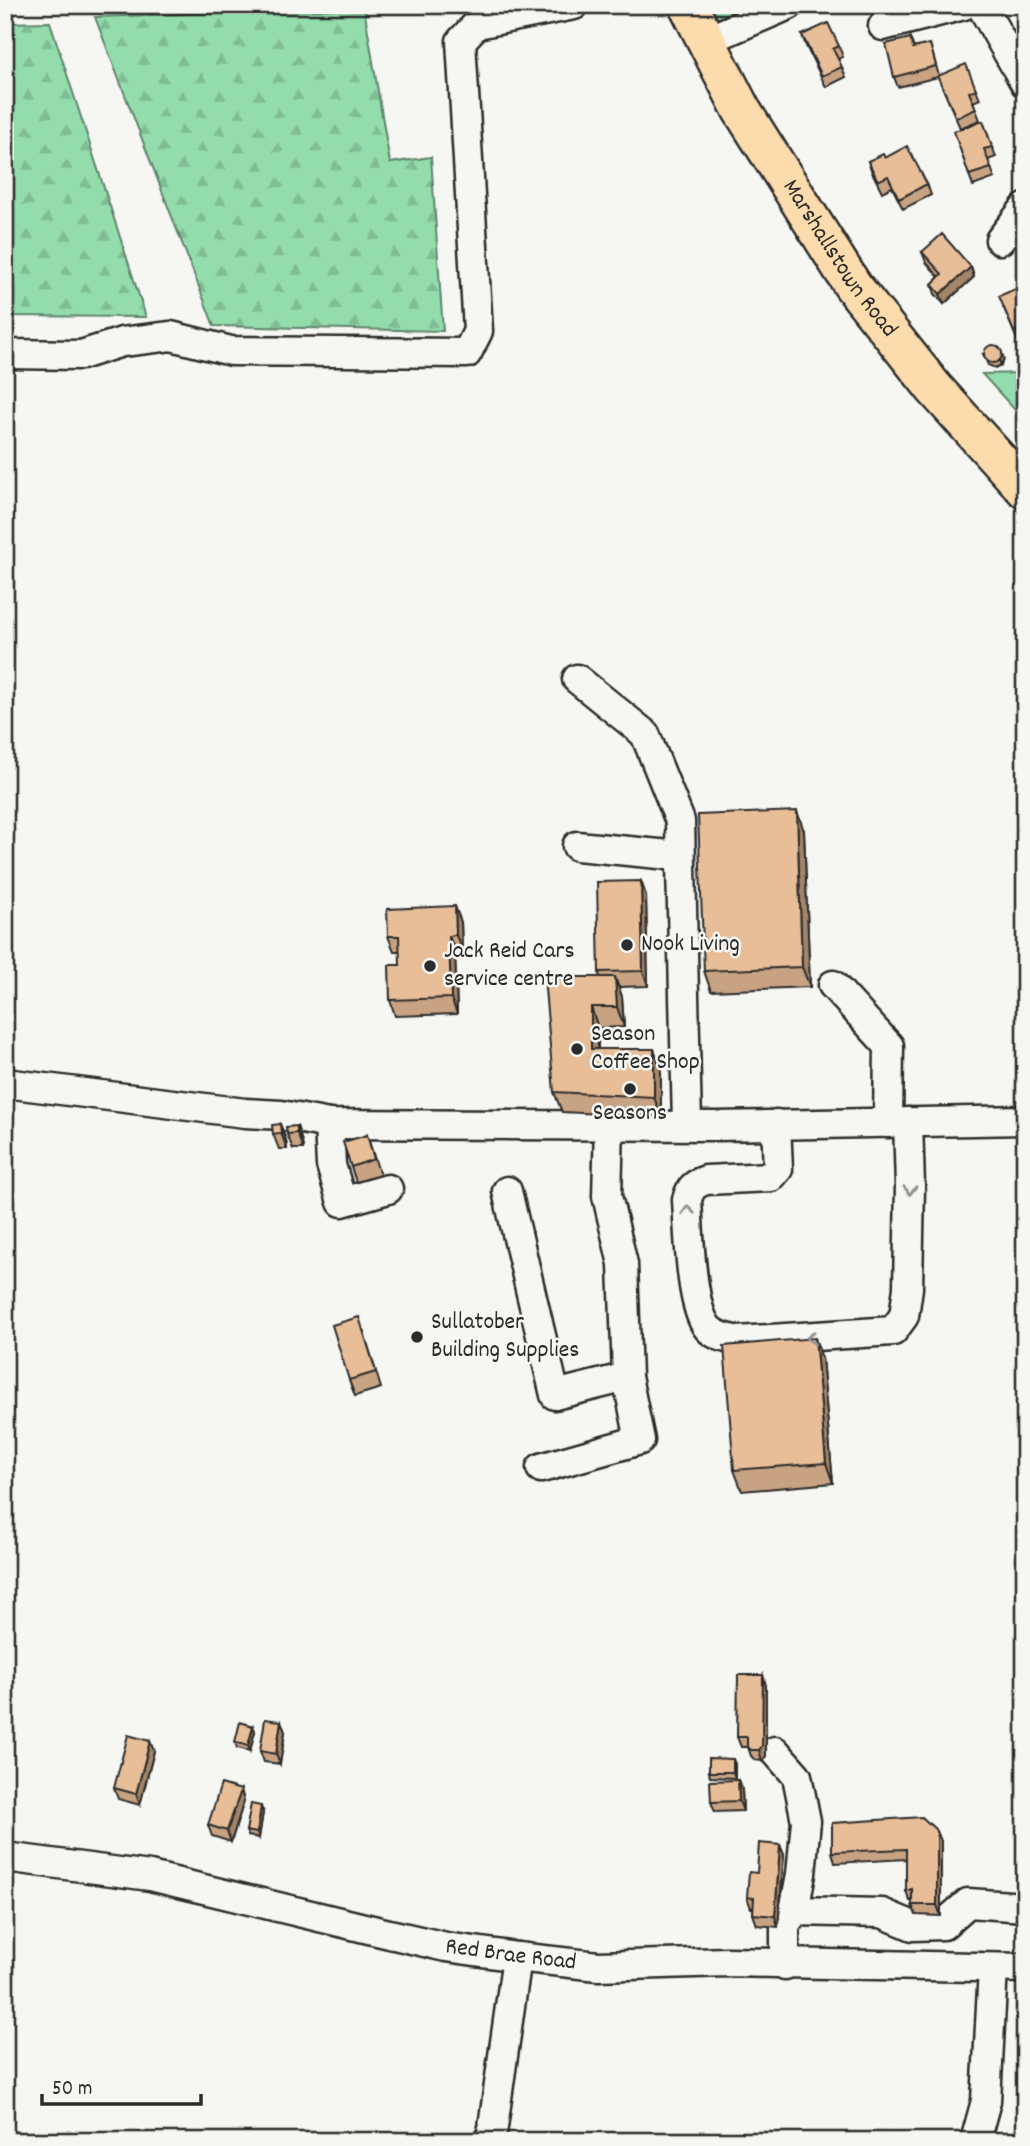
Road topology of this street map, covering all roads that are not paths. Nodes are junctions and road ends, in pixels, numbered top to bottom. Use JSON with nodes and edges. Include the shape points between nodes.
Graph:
{"nodes":[{"id":1,"x":574,"y":5,"type":"edge"},
{"id":2,"x":688,"y":5,"type":"edge"},
{"id":3,"x":789,"y":5,"type":"edge"},
{"id":4,"x":964,"y":5,"type":"edge"},
{"id":5,"x":981,"y":5,"type":"edge"},
{"id":6,"x":908,"y":12,"type":"edge"},
{"id":7,"x":883,"y":26,"type":"dead end"},
{"id":8,"x":705,"y":41,"type":"junction"},
{"id":9,"x":1025,"y":83,"type":"edge"},
{"id":10,"x":1025,"y":208,"type":"edge"},
{"id":11,"x":1000,"y":240,"type":"dead end"},
{"id":12,"x":5,"y":354,"type":"edge"},
{"id":13,"x":1025,"y":489,"type":"edge"},
{"id":14,"x":576,"y":680,"type":"dead end"},
{"id":15,"x":577,"y":846,"type":"dead end"},
{"id":16,"x":680,"y":856,"type":"junction"},
{"id":17,"x":833,"y":985,"type":"dead end"},
{"id":18,"x":5,"y":1083,"type":"edge"},
{"id":19,"x":1025,"y":1120,"type":"edge"},
{"id":20,"x":898,"y":1122,"type":"junction"},
{"id":21,"x":329,"y":1124,"type":"junction"},
{"id":22,"x":609,"y":1125,"type":"junction"},
{"id":23,"x":687,"y":1125,"type":"junction"},
{"id":24,"x":776,"y":1125,"type":"junction"},
{"id":25,"x":388,"y":1189,"type":"dead end"},
{"id":26,"x":507,"y":1191,"type":"dead end"},
{"id":27,"x":627,"y":1377,"type":"junction"},
{"id":28,"x":541,"y":1468,"type":"dead end"},
{"id":29,"x":775,"y":1751,"type":"dead end"},
{"id":30,"x":5,"y":1857,"type":"edge"},
{"id":31,"x":1025,"y":1907,"type":"edge"},
{"id":32,"x":794,"y":1911,"type":"junction"},
{"id":33,"x":517,"y":1957,"type":"junction"},
{"id":34,"x":785,"y":1965,"type":"junction"},
{"id":35,"x":993,"y":1968,"type":"junction"},
{"id":36,"x":1025,"y":1968,"type":"edge"},
{"id":37,"x":491,"y":2141,"type":"edge"},
{"id":38,"x":975,"y":2141,"type":"edge"}],
"edges":[{"from":1,"to":12,"type":"street","via":[[477,24],[461,41],[478,331],[467,353],[231,351],[171,336],[122,342],[81,355]]},
{"from":2,"to":8,"type":"main road","name":"Marshallstown Road"},
{"from":3,"to":8,"type":"street"},
{"from":4,"to":6,"type":"street"},
{"from":5,"to":9,"type":"street"},
{"from":6,"to":7,"type":"street"},
{"from":8,"to":13,"type":"main road","name":"Marshallstown Road","via":[[741,109],[853,286],[934,388]]},
{"from":10,"to":11,"type":"street"},
{"from":14,"to":16,"type":"street","via":[[645,734],[680,821]]},
{"from":15,"to":16,"type":"street"},
{"from":16,"to":23,"type":"street"},
{"from":17,"to":20,"type":"street","via":[[889,1046]]},
{"from":18,"to":21,"type":"street"},
{"from":19,"to":20,"type":"street"},
{"from":20,"to":24,"type":"street"},
{"from":20,"to":24,"type":"street","one_way":true,"via":[[910,1186],[908,1288],[900,1325],[894,1331],[737,1341],[708,1329],[699,1312],[687,1200],[690,1190],[706,1180],[775,1174]]},
{"from":21,"to":22,"type":"street"},
{"from":21,"to":25,"type":"street","via":[[331,1165],[342,1202]]},
{"from":22,"to":23,"type":"street"},
{"from":22,"to":27,"type":"street","via":[[607,1196],[623,1264]]},
{"from":23,"to":24,"type":"street"},
{"from":26,"to":27,"type":"street","via":[[555,1395]]},
{"from":27,"to":28,"type":"street","via":[[640,1440]]},
{"from":29,"to":32,"type":"street","via":[[797,1776],[806,1821]]},
{"from":30,"to":33,"type":"street","name":"Red Brae Road","via":[[150,1876],[407,1938]]},
{"from":31,"to":32,"type":"street","via":[[968,1903],[943,1925],[913,1926],[881,1913]]},
{"from":32,"to":34,"type":"street","via":[[785,1927]]},
{"from":33,"to":34,"type":"street","name":"Red Brae Road","via":[[598,1966]]},
{"from":33,"to":37,"type":"street"},
{"from":34,"to":35,"type":"street","name":"Red Brae Road"},
{"from":35,"to":36,"type":"street","name":"Red Brae Road"},
{"from":35,"to":38,"type":"street","via":[[986,2101]]}]}
